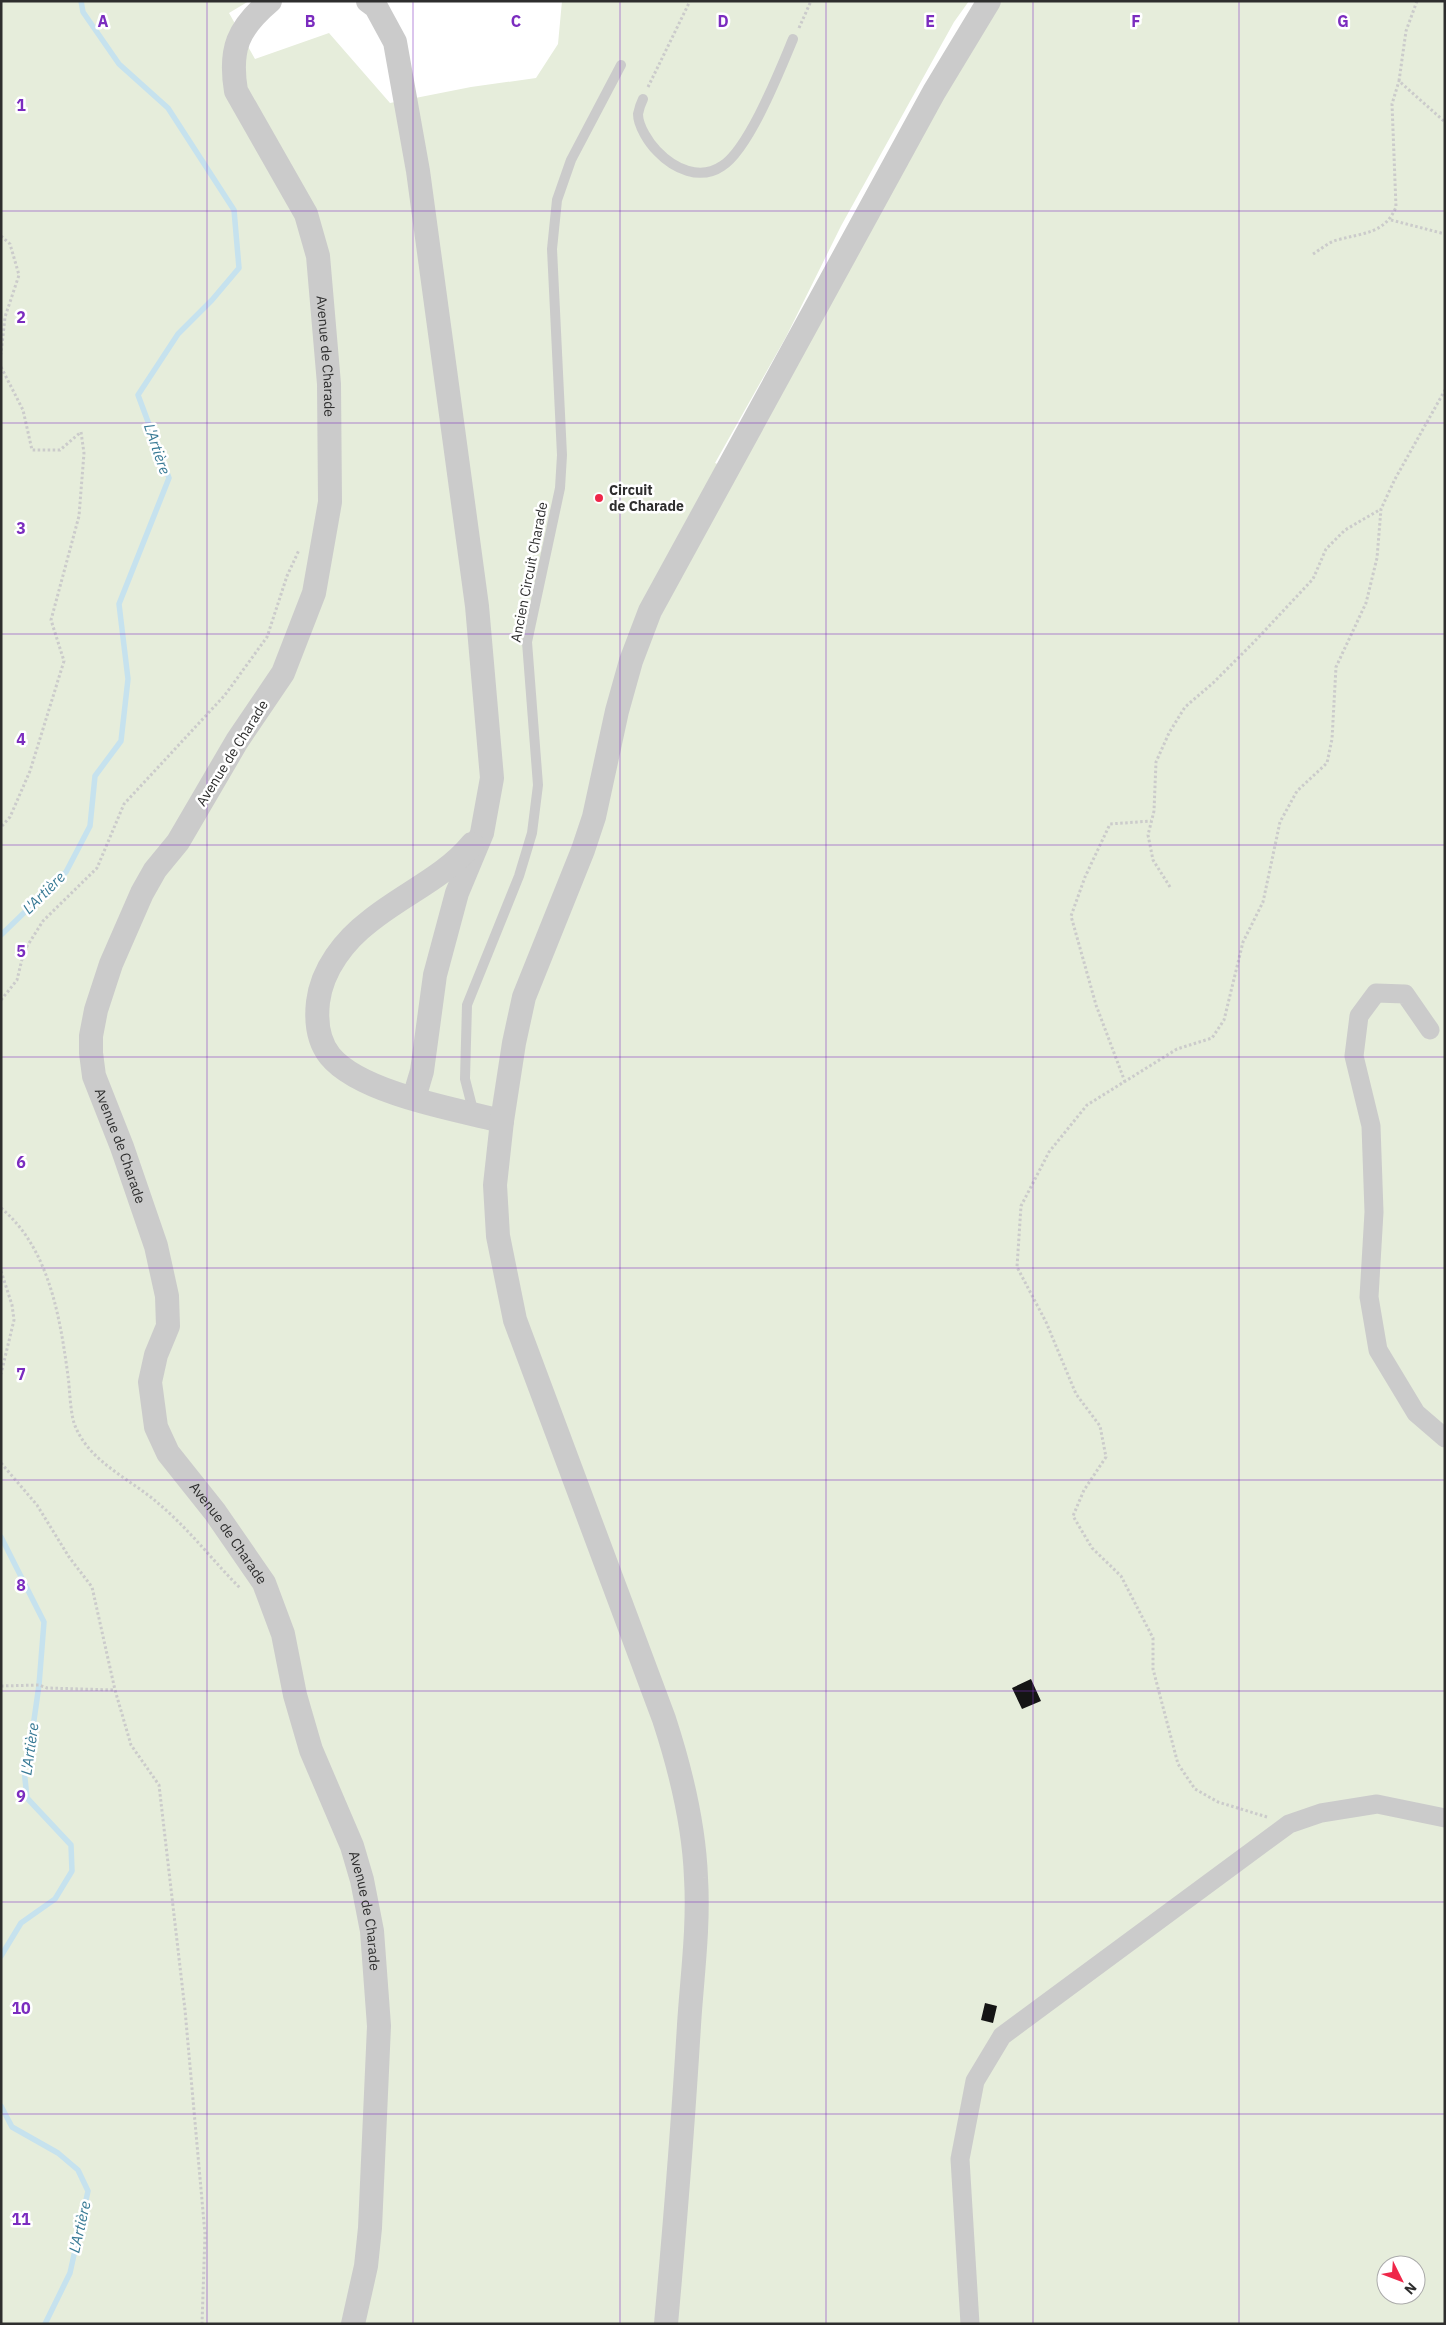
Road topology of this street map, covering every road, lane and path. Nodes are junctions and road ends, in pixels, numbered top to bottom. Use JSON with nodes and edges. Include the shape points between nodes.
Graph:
{"nodes":[{"id":1,"x":270,"y":1,"type":"edge"},
{"id":2,"x":368,"y":1,"type":"edge"},
{"id":3,"x":690,"y":1,"type":"edge"},
{"id":4,"x":811,"y":1,"type":"edge"},
{"id":5,"x":989,"y":1,"type":"edge"},
{"id":6,"x":1417,"y":1,"type":"edge"},
{"id":7,"x":793,"y":39,"type":"joint"},
{"id":8,"x":621,"y":65,"type":"dead end"},
{"id":9,"x":1399,"y":81,"type":"junction"},
{"id":10,"x":643,"y":99,"type":"joint"},
{"id":11,"x":1445,"y":122,"type":"edge"},
{"id":12,"x":1390,"y":220,"type":"junction"},
{"id":13,"x":1445,"y":234,"type":"edge"},
{"id":14,"x":1,"y":236,"type":"edge"},
{"id":15,"x":1313,"y":254,"type":"dead end"},
{"id":16,"x":1,"y":354,"type":"edge"},
{"id":17,"x":1,"y":367,"type":"edge"},
{"id":18,"x":1445,"y":390,"type":"edge"},
{"id":19,"x":1381,"y":509,"type":"junction"},
{"id":20,"x":301,"y":545,"type":"dead end"},
{"id":21,"x":1151,"y":821,"type":"junction"},
{"id":22,"x":1,"y":827,"type":"edge"},
{"id":23,"x":482,"y":833,"type":"junction"},
{"id":24,"x":1170,"y":887,"type":"dead end"},
{"id":25,"x":1,"y":1000,"type":"edge"},
{"id":26,"x":1430,"y":1030,"type":"dead end"},
{"id":27,"x":1125,"y":1082,"type":"junction"},
{"id":28,"x":414,"y":1098,"type":"junction"},
{"id":29,"x":474,"y":1115,"type":"junction"},
{"id":30,"x":502,"y":1120,"type":"junction"},
{"id":31,"x":1,"y":1208,"type":"edge"},
{"id":32,"x":1,"y":1271,"type":"edge"},
{"id":33,"x":1,"y":1374,"type":"edge"},
{"id":34,"x":1445,"y":1438,"type":"edge"},
{"id":35,"x":1,"y":1463,"type":"edge"},
{"id":36,"x":244,"y":1592,"type":"dead end"},
{"id":37,"x":1,"y":1686,"type":"edge"},
{"id":38,"x":115,"y":1690,"type":"junction"},
{"id":39,"x":1445,"y":1818,"type":"edge"},
{"id":40,"x":1290,"y":1824,"type":"junction"},
{"id":41,"x":202,"y":2324,"type":"edge"},
{"id":42,"x":352,"y":2324,"type":"edge"},
{"id":43,"x":666,"y":2324,"type":"edge"},
{"id":44,"x":970,"y":2324,"type":"edge"}],
"edges":[{"from":1,"to":42,"type":"street","name":"Avenue de Charade","via":[[246,23],[238,39],[233,74],[236,91],[306,214],[318,256],[329,384],[330,502],[324,538],[314,593],[282,673],[237,741],[178,842],[155,870],[142,893],[111,964],[91,1036],[94,1076],[156,1246],[167,1296],[168,1326],[156,1355],[150,1382],[156,1427],[168,1453],[232,1534],[264,1583],[283,1634],[295,1695],[311,1750],[352,1846],[362,1880],[372,1930],[379,2026],[370,2228],[366,2266]]},
{"from":2,"to":23,"type":"street","via":[[376,7],[395,42],[400,64],[418,170],[478,606],[492,778]]},
{"from":3,"to":10,"type":"path"},
{"from":4,"to":7,"type":"path"},
{"from":5,"to":30,"type":"street","via":[[934,92],[650,611],[619,702],[594,817],[524,997]]},
{"from":6,"to":9,"type":"path","via":[[1406,31]]},
{"from":7,"to":10,"type":"lane","via":[[746,138],[722,166],[707,172],[693,172],[667,161],[655,150],[641,124],[638,114]]},
{"from":8,"to":29,"type":"lane","name":"Ancien Circuit Charade","via":[[571,160],[557,200],[552,249],[562,455],[560,488],[527,642],[538,785],[532,833],[519,876],[467,1005],[465,1079]]},
{"from":9,"to":11,"type":"path"},
{"from":9,"to":12,"type":"path","via":[[1392,104],[1396,207]]},
{"from":12,"to":13,"type":"path"},
{"from":12,"to":15,"type":"path","via":[[1364,235],[1335,240]]},
{"from":14,"to":16,"type":"path","via":[[10,244],[19,275],[5,317]]},
{"from":17,"to":22,"type":"path","via":[[23,410],[32,450],[60,450],[82,432],[84,452],[79,516],[52,620],[64,660],[30,771],[10,817]]},
{"from":18,"to":19,"type":"path"},
{"from":19,"to":21,"type":"path","via":[[1345,530],[1326,549],[1313,579],[1255,641],[1185,707],[1156,762]]},
{"from":19,"to":27,"type":"path","via":[[1377,558],[1366,603],[1336,667],[1332,739],[1326,763],[1297,791],[1280,822],[1263,902],[1243,942],[1224,1020],[1212,1038],[1177,1049]]},
{"from":20,"to":25,"type":"path","via":[[267,637],[225,695],[124,804],[97,868],[43,921],[24,951],[17,980]]},
{"from":21,"to":24,"type":"path","via":[[1148,836],[1153,860]]},
{"from":21,"to":27,"type":"path","via":[[1110,824],[1071,916],[1096,1005]]},
{"from":23,"to":28,"type":"street","via":[[458,893],[435,975],[422,1071]]},
{"from":23,"to":28,"type":"street","via":[[449,867],[369,921],[346,943],[331,963],[319,996],[319,1031],[330,1056],[360,1078]]},
{"from":26,"to":34,"type":"street","via":[[1405,994],[1376,993],[1359,1016],[1354,1056],[1371,1126],[1374,1212],[1369,1296],[1378,1350],[1416,1413]]},
{"from":27,"to":40,"type":"path","via":[[1087,1105],[1049,1152],[1021,1206],[1017,1267],[1046,1322],[1076,1394],[1100,1426],[1106,1458],[1084,1490],[1074,1516],[1092,1548],[1121,1576],[1154,1638],[1153,1669],[1178,1764],[1195,1789],[1218,1802]]},
{"from":28,"to":29,"type":"street"},
{"from":29,"to":30,"type":"street"},
{"from":30,"to":43,"type":"street","via":[[495,1212],[515,1320],[664,1719],[681,1773],[690,1821],[696,1878],[695,1932]]},
{"from":31,"to":36,"type":"path","via":[[18,1222],[49,1279],[63,1337],[75,1428],[110,1467],[160,1504]]},
{"from":32,"to":33,"type":"path","via":[[14,1320]]},
{"from":35,"to":38,"type":"path","via":[[37,1505],[92,1587]]},
{"from":37,"to":38,"type":"path"},
{"from":38,"to":41,"type":"path","via":[[130,1746],[159,1785],[185,2010],[205,2234]]},
{"from":39,"to":40,"type":"street","via":[[1377,1804],[1321,1813]]},
{"from":40,"to":44,"type":"street","via":[[1002,2036],[975,2081],[960,2158]]}]}
